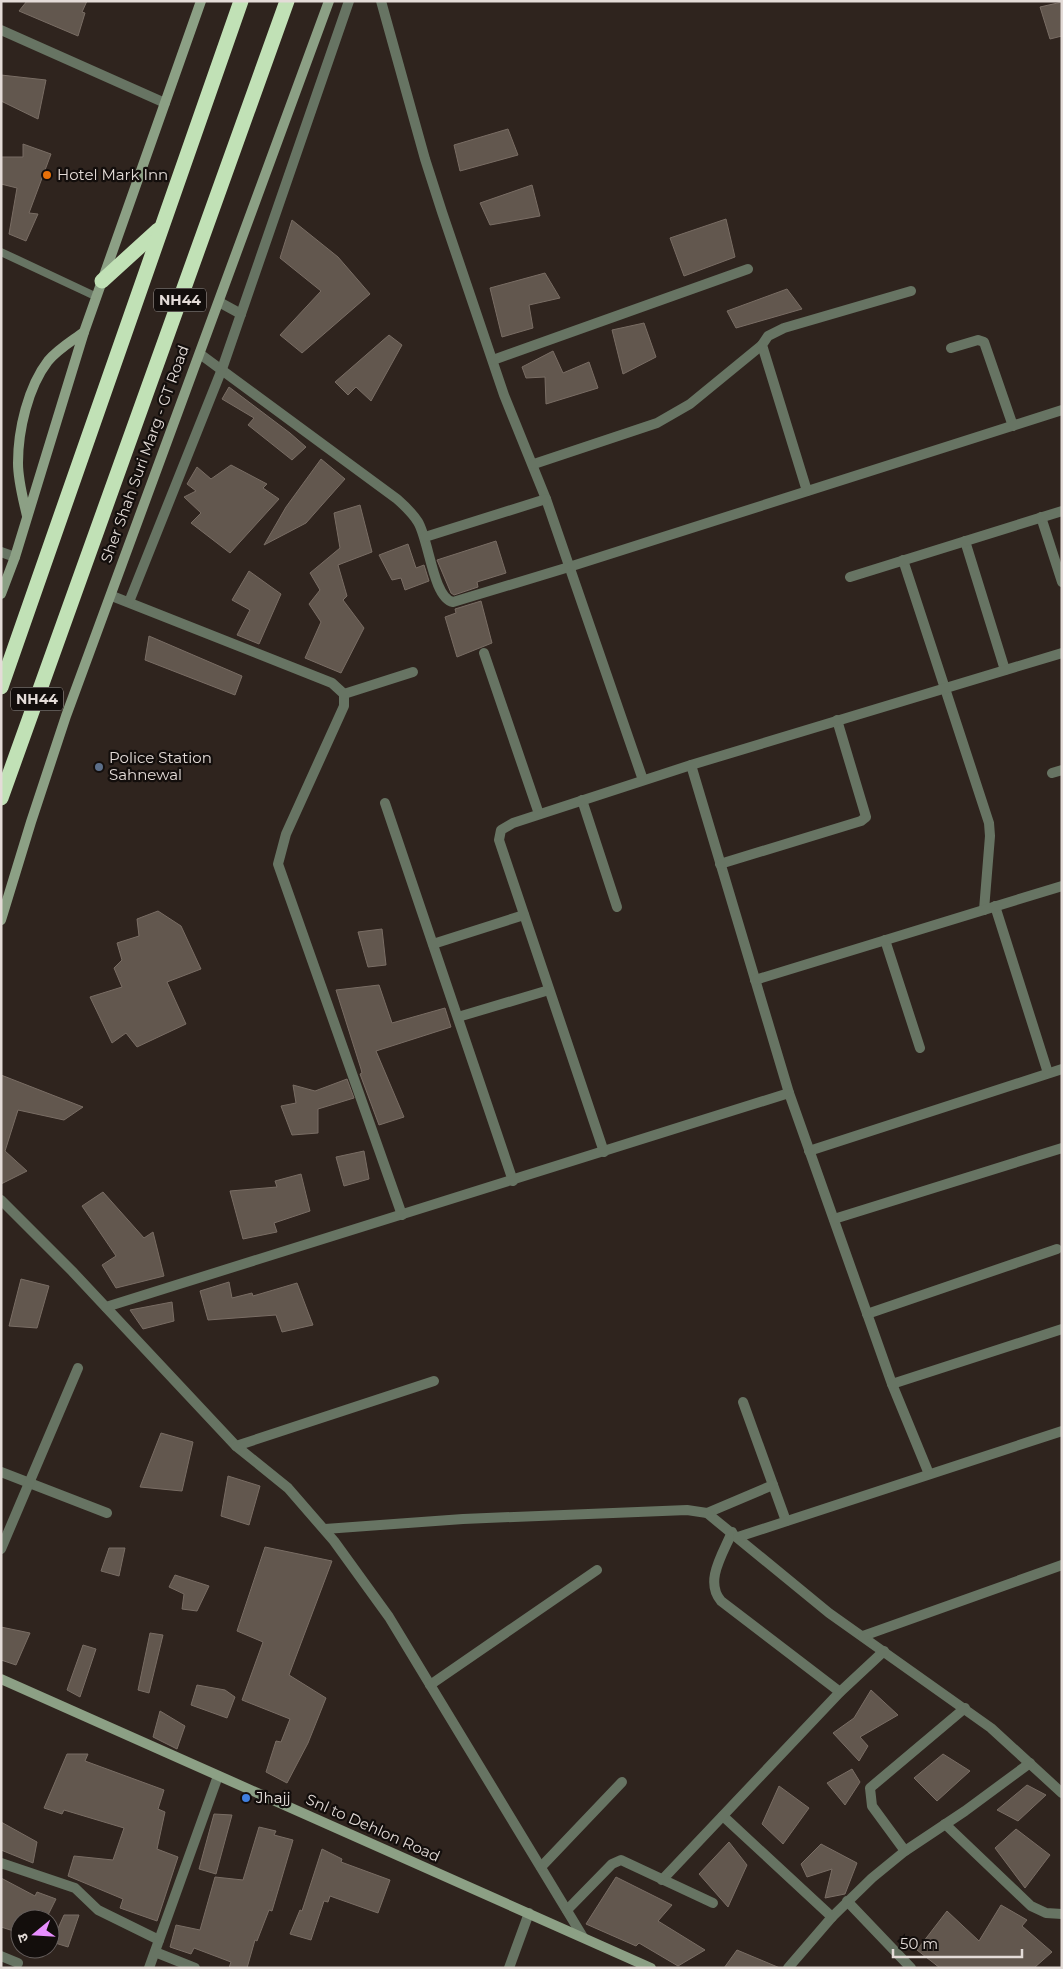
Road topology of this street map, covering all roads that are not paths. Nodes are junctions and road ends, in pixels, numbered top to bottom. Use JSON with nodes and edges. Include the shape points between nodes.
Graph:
{"nodes":[{"id":1,"x":201,"y":1,"type":"edge"},
{"id":2,"x":241,"y":1,"type":"edge"},
{"id":3,"x":287,"y":1,"type":"edge"},
{"id":4,"x":329,"y":1,"type":"edge"},
{"id":5,"x":349,"y":1,"type":"edge"},
{"id":6,"x":381,"y":1,"type":"edge"},
{"id":7,"x":1,"y":30,"type":"edge"},
{"id":8,"x":165,"y":103,"type":"junction"},
{"id":9,"x":160,"y":229,"type":"junction"},
{"id":10,"x":1,"y":252,"type":"edge"},
{"id":11,"x":748,"y":269,"type":"dead end"},
{"id":12,"x":102,"y":281,"type":"junction"},
{"id":13,"x":911,"y":291,"type":"dead end"},
{"id":14,"x":97,"y":297,"type":"junction"},
{"id":15,"x":219,"y":302,"type":"junction"},
{"id":16,"x":241,"y":314,"type":"junction"},
{"id":17,"x":84,"y":332,"type":"junction"},
{"id":18,"x":762,"y":345,"type":"junction"},
{"id":19,"x":951,"y":348,"type":"dead end"},
{"id":20,"x":200,"y":354,"type":"junction"},
{"id":21,"x":493,"y":360,"type":"junction"},
{"id":22,"x":222,"y":369,"type":"junction"},
{"id":23,"x":1062,"y":410,"type":"edge"},
{"id":24,"x":1013,"y":426,"type":"junction"},
{"id":25,"x":534,"y":464,"type":"junction"},
{"id":26,"x":807,"y":491,"type":"junction"},
{"id":27,"x":546,"y":499,"type":"junction"},
{"id":28,"x":1062,"y":511,"type":"edge"},
{"id":29,"x":27,"y":517,"type":"junction"},
{"id":30,"x":1041,"y":517,"type":"junction"},
{"id":31,"x":425,"y":537,"type":"junction"},
{"id":32,"x":965,"y":541,"type":"junction"},
{"id":33,"x":1,"y":552,"type":"edge"},
{"id":34,"x":15,"y":557,"type":"junction"},
{"id":35,"x":903,"y":560,"type":"junction"},
{"id":36,"x":569,"y":568,"type":"junction"},
{"id":37,"x":850,"y":577,"type":"dead end"},
{"id":38,"x":1062,"y":582,"type":"edge"},
{"id":39,"x":1,"y":594,"type":"edge"},
{"id":40,"x":112,"y":596,"type":"junction"},
{"id":41,"x":129,"y":602,"type":"junction"},
{"id":42,"x":484,"y":653,"type":"dead end"},
{"id":43,"x":1062,"y":653,"type":"edge"},
{"id":44,"x":1005,"y":670,"type":"junction"},
{"id":45,"x":413,"y":672,"type":"dead end"},
{"id":46,"x":1,"y":687,"type":"edge"},
{"id":47,"x":944,"y":687,"type":"junction"},
{"id":48,"x":344,"y":694,"type":"junction"},
{"id":49,"x":837,"y":720,"type":"junction"},
{"id":50,"x":690,"y":765,"type":"junction"},
{"id":51,"x":643,"y":780,"type":"junction"},
{"id":52,"x":1,"y":798,"type":"edge"},
{"id":53,"x":582,"y":800,"type":"junction"},
{"id":54,"x":385,"y":802,"type":"dead end"},
{"id":55,"x":539,"y":814,"type":"junction"},
{"id":56,"x":720,"y":864,"type":"junction"},
{"id":57,"x":1062,"y":886,"type":"edge"},
{"id":58,"x":995,"y":906,"type":"junction"},
{"id":59,"x":617,"y":907,"type":"dead end"},
{"id":60,"x":984,"y":910,"type":"junction"},
{"id":61,"x":524,"y":915,"type":"junction"},
{"id":62,"x":1,"y":920,"type":"edge"},
{"id":63,"x":885,"y":940,"type":"junction"},
{"id":64,"x":433,"y":944,"type":"junction"},
{"id":65,"x":755,"y":980,"type":"junction"},
{"id":66,"x":549,"y":990,"type":"junction"},
{"id":67,"x":458,"y":1017,"type":"junction"},
{"id":68,"x":920,"y":1048,"type":"dead end"},
{"id":69,"x":1062,"y":1069,"type":"edge"},
{"id":70,"x":1048,"y":1073,"type":"junction"},
{"id":71,"x":788,"y":1093,"type":"junction"},
{"id":72,"x":1062,"y":1148,"type":"edge"},
{"id":73,"x":809,"y":1150,"type":"junction"},
{"id":74,"x":604,"y":1152,"type":"junction"},
{"id":75,"x":513,"y":1181,"type":"junction"},
{"id":76,"x":1,"y":1200,"type":"edge"},
{"id":77,"x":402,"y":1215,"type":"junction"},
{"id":78,"x":834,"y":1219,"type":"junction"},
{"id":79,"x":1057,"y":1249,"type":"dead end"},
{"id":80,"x":106,"y":1307,"type":"junction"},
{"id":81,"x":867,"y":1314,"type":"junction"},
{"id":82,"x":1062,"y":1329,"type":"edge"},
{"id":83,"x":78,"y":1368,"type":"dead end"},
{"id":84,"x":434,"y":1380,"type":"dead end"},
{"id":85,"x":892,"y":1384,"type":"junction"},
{"id":86,"x":743,"y":1402,"type":"dead end"},
{"id":87,"x":1062,"y":1430,"type":"edge"},
{"id":88,"x":236,"y":1446,"type":"junction"},
{"id":89,"x":1,"y":1472,"type":"edge"},
{"id":90,"x":929,"y":1474,"type":"junction"},
{"id":91,"x":30,"y":1483,"type":"junction"},
{"id":92,"x":773,"y":1485,"type":"junction"},
{"id":93,"x":108,"y":1513,"type":"dead end"},
{"id":94,"x":707,"y":1513,"type":"junction"},
{"id":95,"x":786,"y":1521,"type":"junction"},
{"id":96,"x":325,"y":1529,"type":"junction"},
{"id":97,"x":735,"y":1535,"type":"junction"},
{"id":98,"x":1,"y":1550,"type":"edge"},
{"id":99,"x":1062,"y":1565,"type":"edge"},
{"id":100,"x":597,"y":1570,"type":"dead end"},
{"id":101,"x":863,"y":1636,"type":"junction"},
{"id":102,"x":884,"y":1651,"type":"junction"},
{"id":103,"x":1,"y":1678,"type":"edge"},
{"id":104,"x":430,"y":1685,"type":"junction"},
{"id":105,"x":840,"y":1692,"type":"junction"},
{"id":106,"x":966,"y":1708,"type":"junction"},
{"id":107,"x":1030,"y":1764,"type":"junction"},
{"id":108,"x":218,"y":1776,"type":"junction"},
{"id":109,"x":622,"y":1782,"type":"dead end"},
{"id":110,"x":1060,"y":1789,"type":"edge"},
{"id":111,"x":723,"y":1816,"type":"junction"},
{"id":112,"x":945,"y":1824,"type":"junction"},
{"id":113,"x":905,"y":1851,"type":"junction"},
{"id":114,"x":1,"y":1863,"type":"edge"},
{"id":115,"x":541,"y":1867,"type":"junction"},
{"id":116,"x":662,"y":1880,"type":"junction"},
{"id":117,"x":847,"y":1902,"type":"junction"},
{"id":118,"x":712,"y":1903,"type":"dead end"},
{"id":119,"x":567,"y":1910,"type":"junction"},
{"id":120,"x":529,"y":1913,"type":"junction"},
{"id":121,"x":1062,"y":1914,"type":"edge"},
{"id":122,"x":832,"y":1917,"type":"junction"},
{"id":123,"x":583,"y":1937,"type":"junction"},
{"id":124,"x":159,"y":1940,"type":"junction"},
{"id":125,"x":155,"y":1952,"type":"junction"},
{"id":126,"x":1,"y":1956,"type":"edge"},
{"id":127,"x":18,"y":1962,"type":"dead end"},
{"id":128,"x":149,"y":1968,"type":"edge"},
{"id":129,"x":195,"y":1968,"type":"edge"},
{"id":130,"x":509,"y":1968,"type":"edge"},
{"id":131,"x":651,"y":1968,"type":"edge"},
{"id":132,"x":788,"y":1968,"type":"edge"},
{"id":133,"x":911,"y":1968,"type":"edge"}],
"edges":[{"from":1,"to":8,"type":"street"},
{"from":2,"to":9,"type":"highway","number":"NH44"},
{"from":3,"to":52,"type":"highway","name":"Sher Shah Suri Marg - GT Road","number":"NH44"},
{"from":4,"to":15,"type":"street","name":"Sher Shah Suri Marg - GT Road"},
{"from":5,"to":16,"type":"street"},
{"from":6,"to":21,"type":"street","via":[[425,159]]},
{"from":7,"to":8,"type":"street"},
{"from":8,"to":12,"type":"street"},
{"from":9,"to":12,"type":"highway"},
{"from":9,"to":46,"type":"highway","number":"NH44"},
{"from":10,"to":14,"type":"lane"},
{"from":11,"to":21,"type":"street"},
{"from":12,"to":14,"type":"street"},
{"from":13,"to":18,"type":"street","via":[[784,328],[768,336]]},
{"from":14,"to":17,"type":"street"},
{"from":15,"to":16,"type":"street"},
{"from":15,"to":20,"type":"street","name":"Sher Shah Suri Marg - GT Road"},
{"from":16,"to":22,"type":"street"},
{"from":17,"to":29,"type":"street"},
{"from":17,"to":29,"type":"street","via":[[49,360],[38,376],[28,405],[19,442],[18,464]]},
{"from":18,"to":25,"type":"street","via":[[690,404],[657,423]]},
{"from":18,"to":26,"type":"street"},
{"from":19,"to":24,"type":"street","via":[[978,340],[984,342]]},
{"from":20,"to":22,"type":"street"},
{"from":20,"to":40,"type":"street","name":"Sher Shah Suri Marg - GT Road"},
{"from":21,"to":25,"type":"street"},
{"from":22,"to":31,"type":"street","via":[[397,499],[419,523]]},
{"from":22,"to":41,"type":"street"},
{"from":23,"to":24,"type":"street"},
{"from":24,"to":26,"type":"street"},
{"from":25,"to":27,"type":"street"},
{"from":26,"to":36,"type":"street"},
{"from":27,"to":31,"type":"street"},
{"from":27,"to":36,"type":"street"},
{"from":28,"to":30,"type":"street"},
{"from":29,"to":34,"type":"street"},
{"from":30,"to":32,"type":"street"},
{"from":30,"to":38,"type":"street"},
{"from":31,"to":36,"type":"street","via":[[439,587],[449,601],[466,600]]},
{"from":32,"to":35,"type":"street"},
{"from":32,"to":44,"type":"street"},
{"from":33,"to":34,"type":"street"},
{"from":34,"to":39,"type":"street"},
{"from":35,"to":37,"type":"street"},
{"from":35,"to":47,"type":"street"},
{"from":36,"to":51,"type":"street"},
{"from":40,"to":41,"type":"street"},
{"from":40,"to":62,"type":"street","name":"Sher Shah Suri Marg - GT Road","via":[[66,716]]},
{"from":41,"to":48,"type":"street","via":[[332,683]]},
{"from":42,"to":55,"type":"street"},
{"from":43,"to":44,"type":"street"},
{"from":44,"to":47,"type":"street"},
{"from":45,"to":48,"type":"street"},
{"from":47,"to":49,"type":"street"},
{"from":47,"to":60,"type":"street","via":[[989,823]]},
{"from":48,"to":77,"type":"street","via":[[344,706],[286,834],[278,864]]},
{"from":49,"to":50,"type":"street"},
{"from":49,"to":56,"type":"street","via":[[866,817]]},
{"from":50,"to":51,"type":"street"},
{"from":50,"to":56,"type":"street"},
{"from":51,"to":53,"type":"street"},
{"from":53,"to":55,"type":"street"},
{"from":53,"to":59,"type":"street"},
{"from":54,"to":64,"type":"street"},
{"from":55,"to":61,"type":"street","via":[[506,826],[499,835]]},
{"from":56,"to":65,"type":"street"},
{"from":57,"to":58,"type":"street"},
{"from":58,"to":60,"type":"street"},
{"from":58,"to":70,"type":"street"},
{"from":60,"to":63,"type":"street"},
{"from":61,"to":64,"type":"street"},
{"from":61,"to":66,"type":"street"},
{"from":63,"to":65,"type":"street"},
{"from":63,"to":68,"type":"street"},
{"from":64,"to":67,"type":"street"},
{"from":65,"to":71,"type":"street"},
{"from":66,"to":67,"type":"street"},
{"from":66,"to":74,"type":"street"},
{"from":67,"to":75,"type":"street"},
{"from":69,"to":70,"type":"street"},
{"from":70,"to":73,"type":"street"},
{"from":71,"to":73,"type":"street"},
{"from":71,"to":74,"type":"street"},
{"from":72,"to":78,"type":"street"},
{"from":73,"to":78,"type":"street"},
{"from":74,"to":75,"type":"street"},
{"from":75,"to":77,"type":"street"},
{"from":76,"to":80,"type":"street"},
{"from":77,"to":80,"type":"street"},
{"from":78,"to":81,"type":"street"},
{"from":79,"to":81,"type":"street"},
{"from":80,"to":88,"type":"street"},
{"from":81,"to":85,"type":"street"},
{"from":82,"to":85,"type":"street"},
{"from":83,"to":91,"type":"street"},
{"from":84,"to":88,"type":"street"},
{"from":85,"to":90,"type":"street"},
{"from":86,"to":92,"type":"street"},
{"from":87,"to":90,"type":"street"},
{"from":88,"to":96,"type":"street","via":[[288,1488]]},
{"from":89,"to":91,"type":"street"},
{"from":90,"to":95,"type":"street"},
{"from":91,"to":93,"type":"street"},
{"from":91,"to":98,"type":"street"},
{"from":92,"to":94,"type":"street"},
{"from":92,"to":95,"type":"street"},
{"from":94,"to":96,"type":"street","via":[[687,1510],[463,1519]]},
{"from":94,"to":97,"type":"street"},
{"from":95,"to":97,"type":"street"},
{"from":96,"to":104,"type":"street","via":[[369,1587]]},
{"from":97,"to":101,"type":"street"},
{"from":97,"to":105,"type":"street","via":[[713,1578],[715,1594]]},
{"from":99,"to":101,"type":"street"},
{"from":100,"to":104,"type":"street"},
{"from":101,"to":102,"type":"street"},
{"from":102,"to":105,"type":"street"},
{"from":102,"to":106,"type":"street"},
{"from":103,"to":108,"type":"street","name":"Snl to Dehlon Road"},
{"from":104,"to":115,"type":"street"},
{"from":105,"to":111,"type":"street"},
{"from":106,"to":107,"type":"street"},
{"from":106,"to":113,"type":"street","via":[[870,1788],[872,1806]]},
{"from":107,"to":110,"type":"street"},
{"from":107,"to":112,"type":"street"},
{"from":108,"to":120,"type":"street","name":"Snl to Dehlon Road"},
{"from":108,"to":124,"type":"street"},
{"from":109,"to":115,"type":"street"},
{"from":111,"to":116,"type":"street"},
{"from":111,"to":122,"type":"street"},
{"from":112,"to":113,"type":"street"},
{"from":112,"to":121,"type":"street","via":[[1031,1906],[1046,1913]]},
{"from":113,"to":117,"type":"street"},
{"from":114,"to":124,"type":"street","via":[[74,1888],[98,1910]]},
{"from":115,"to":119,"type":"street"},
{"from":116,"to":118,"type":"street"},
{"from":116,"to":119,"type":"street","via":[[621,1860],[616,1861]]},
{"from":117,"to":122,"type":"street"},
{"from":117,"to":133,"type":"street"},
{"from":119,"to":123,"type":"street"},
{"from":120,"to":123,"type":"street","name":"Snl to Dehlon Road"},
{"from":120,"to":130,"type":"street"},
{"from":122,"to":132,"type":"street"},
{"from":123,"to":131,"type":"street","name":"Snl to Dehlon Road"},
{"from":124,"to":125,"type":"street"},
{"from":125,"to":128,"type":"street"},
{"from":125,"to":129,"type":"street"},
{"from":126,"to":127,"type":"street"}]}
